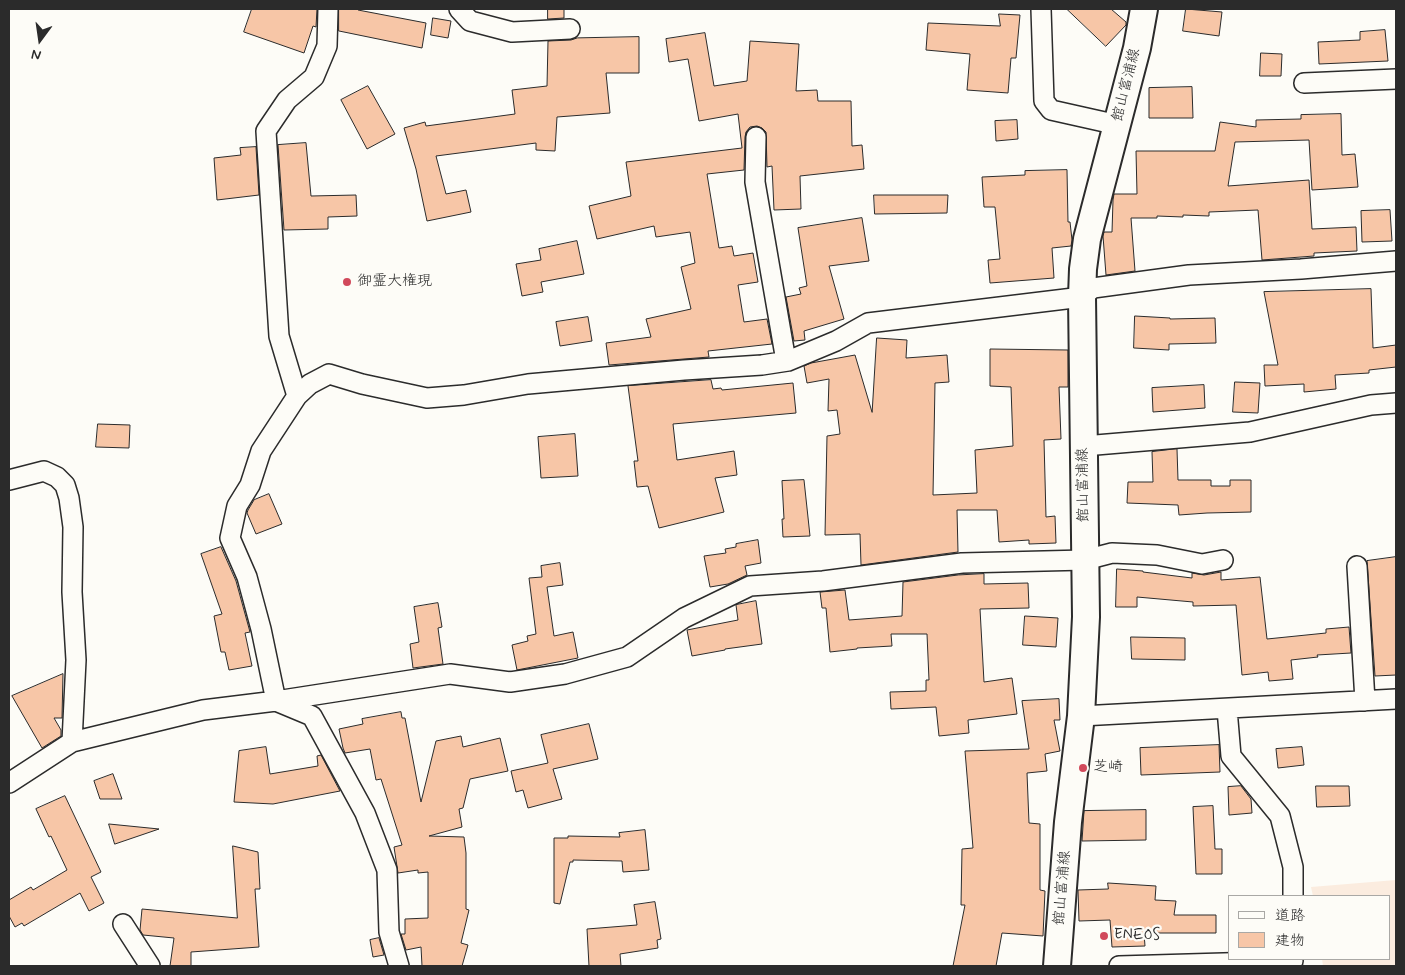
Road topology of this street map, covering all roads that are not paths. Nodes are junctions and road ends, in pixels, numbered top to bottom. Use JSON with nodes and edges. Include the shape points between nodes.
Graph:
{"nodes":[{"id":1,"x":328,"y":9,"type":"edge"},
{"id":2,"x":459,"y":9,"type":"edge"},
{"id":3,"x":1042,"y":9,"type":"edge"},
{"id":4,"x":1144,"y":9,"type":"edge"},
{"id":5,"x":570,"y":29,"type":"dead end"},
{"id":6,"x":1396,"y":79,"type":"edge"},
{"id":7,"x":1304,"y":83,"type":"dead end"},
{"id":8,"x":1118,"y":125,"type":"junction"},
{"id":9,"x":756,"y":138,"type":"dead end"},
{"id":10,"x":1396,"y":261,"type":"edge"},
{"id":11,"x":1082,"y":297,"type":"junction"},
{"id":12,"x":786,"y":361,"type":"junction"},
{"id":13,"x":297,"y":396,"type":"junction"},
{"id":14,"x":1396,"y":403,"type":"edge"},
{"id":15,"x":1084,"y":446,"type":"junction"},
{"id":16,"x":9,"y":480,"type":"edge"},
{"id":17,"x":1085,"y":560,"type":"junction"},
{"id":18,"x":1223,"y":560,"type":"dead end"},
{"id":19,"x":1357,"y":566,"type":"dead end"},
{"id":20,"x":1396,"y":699,"type":"edge"},
{"id":21,"x":276,"y":701,"type":"junction"},
{"id":22,"x":1365,"y":702,"type":"junction"},
{"id":23,"x":1228,"y":709,"type":"junction"},
{"id":24,"x":1081,"y":716,"type":"junction"},
{"id":25,"x":72,"y":742,"type":"junction"},
{"id":26,"x":9,"y":783,"type":"edge"},
{"id":27,"x":1293,"y":895,"type":"edge"},
{"id":28,"x":123,"y":924,"type":"dead end"},
{"id":29,"x":1293,"y":962,"type":"edge"},
{"id":30,"x":150,"y":966,"type":"edge"},
{"id":31,"x":400,"y":966,"type":"edge"},
{"id":32,"x":1057,"y":966,"type":"edge"},
{"id":33,"x":1119,"y":966,"type":"edge"}],
"edges":[{"from":1,"to":13,"type":"street","via":[[327,46],[314,77],[287,100],[266,131],[279,336]]},
{"from":2,"to":5,"type":"street","via":[[470,21],[512,32]]},
{"from":3,"to":8,"type":"street","via":[[1044,101],[1051,110]]},
{"from":4,"to":8,"type":"main road","name":"館山富浦線"},
{"from":6,"to":7,"type":"street"},
{"from":8,"to":11,"type":"main road","name":"館山富浦線","via":[[1087,239]]},
{"from":9,"to":12,"type":"street","via":[[755,182]]},
{"from":10,"to":11,"type":"street","via":[[1189,275],[1094,288]]},
{"from":11,"to":12,"type":"street","via":[[868,323],[836,341]]},
{"from":11,"to":15,"type":"main road","name":"館山富浦線"},
{"from":12,"to":13,"type":"street","via":[[528,384],[427,398],[329,374],[310,384]]},
{"from":13,"to":21,"type":"street","via":[[261,452],[250,485],[237,506],[230,538],[247,577]]},
{"from":14,"to":15,"type":"street","via":[[1371,405],[1250,432]]},
{"from":15,"to":17,"type":"main road","name":"館山富浦線"},
{"from":16,"to":25,"type":"street","via":[[44,471],[65,485],[69,498],[73,527],[76,660]]},
{"from":17,"to":18,"type":"street","via":[[1112,553],[1157,555],[1202,564]]},
{"from":17,"to":21,"type":"street","via":[[962,563],[823,582],[750,586],[684,618],[628,657],[565,674],[510,682],[450,674]]},
{"from":17,"to":24,"type":"main road","name":"館山富浦線"},
{"from":19,"to":22,"type":"street"},
{"from":20,"to":22,"type":"street"},
{"from":21,"to":25,"type":"street","via":[[203,710]]},
{"from":21,"to":31,"type":"street","via":[[312,716],[365,813],[387,870],[389,932]]},
{"from":22,"to":23,"type":"street"},
{"from":23,"to":24,"type":"street"},
{"from":23,"to":27,"type":"street","via":[[1231,756],[1280,816],[1293,867]]},
{"from":24,"to":32,"type":"main road","name":"館山富浦線","via":[[1068,822]]},
{"from":25,"to":26,"type":"street"},
{"from":28,"to":30,"type":"street"},
{"from":29,"to":33,"type":"street"}]}
